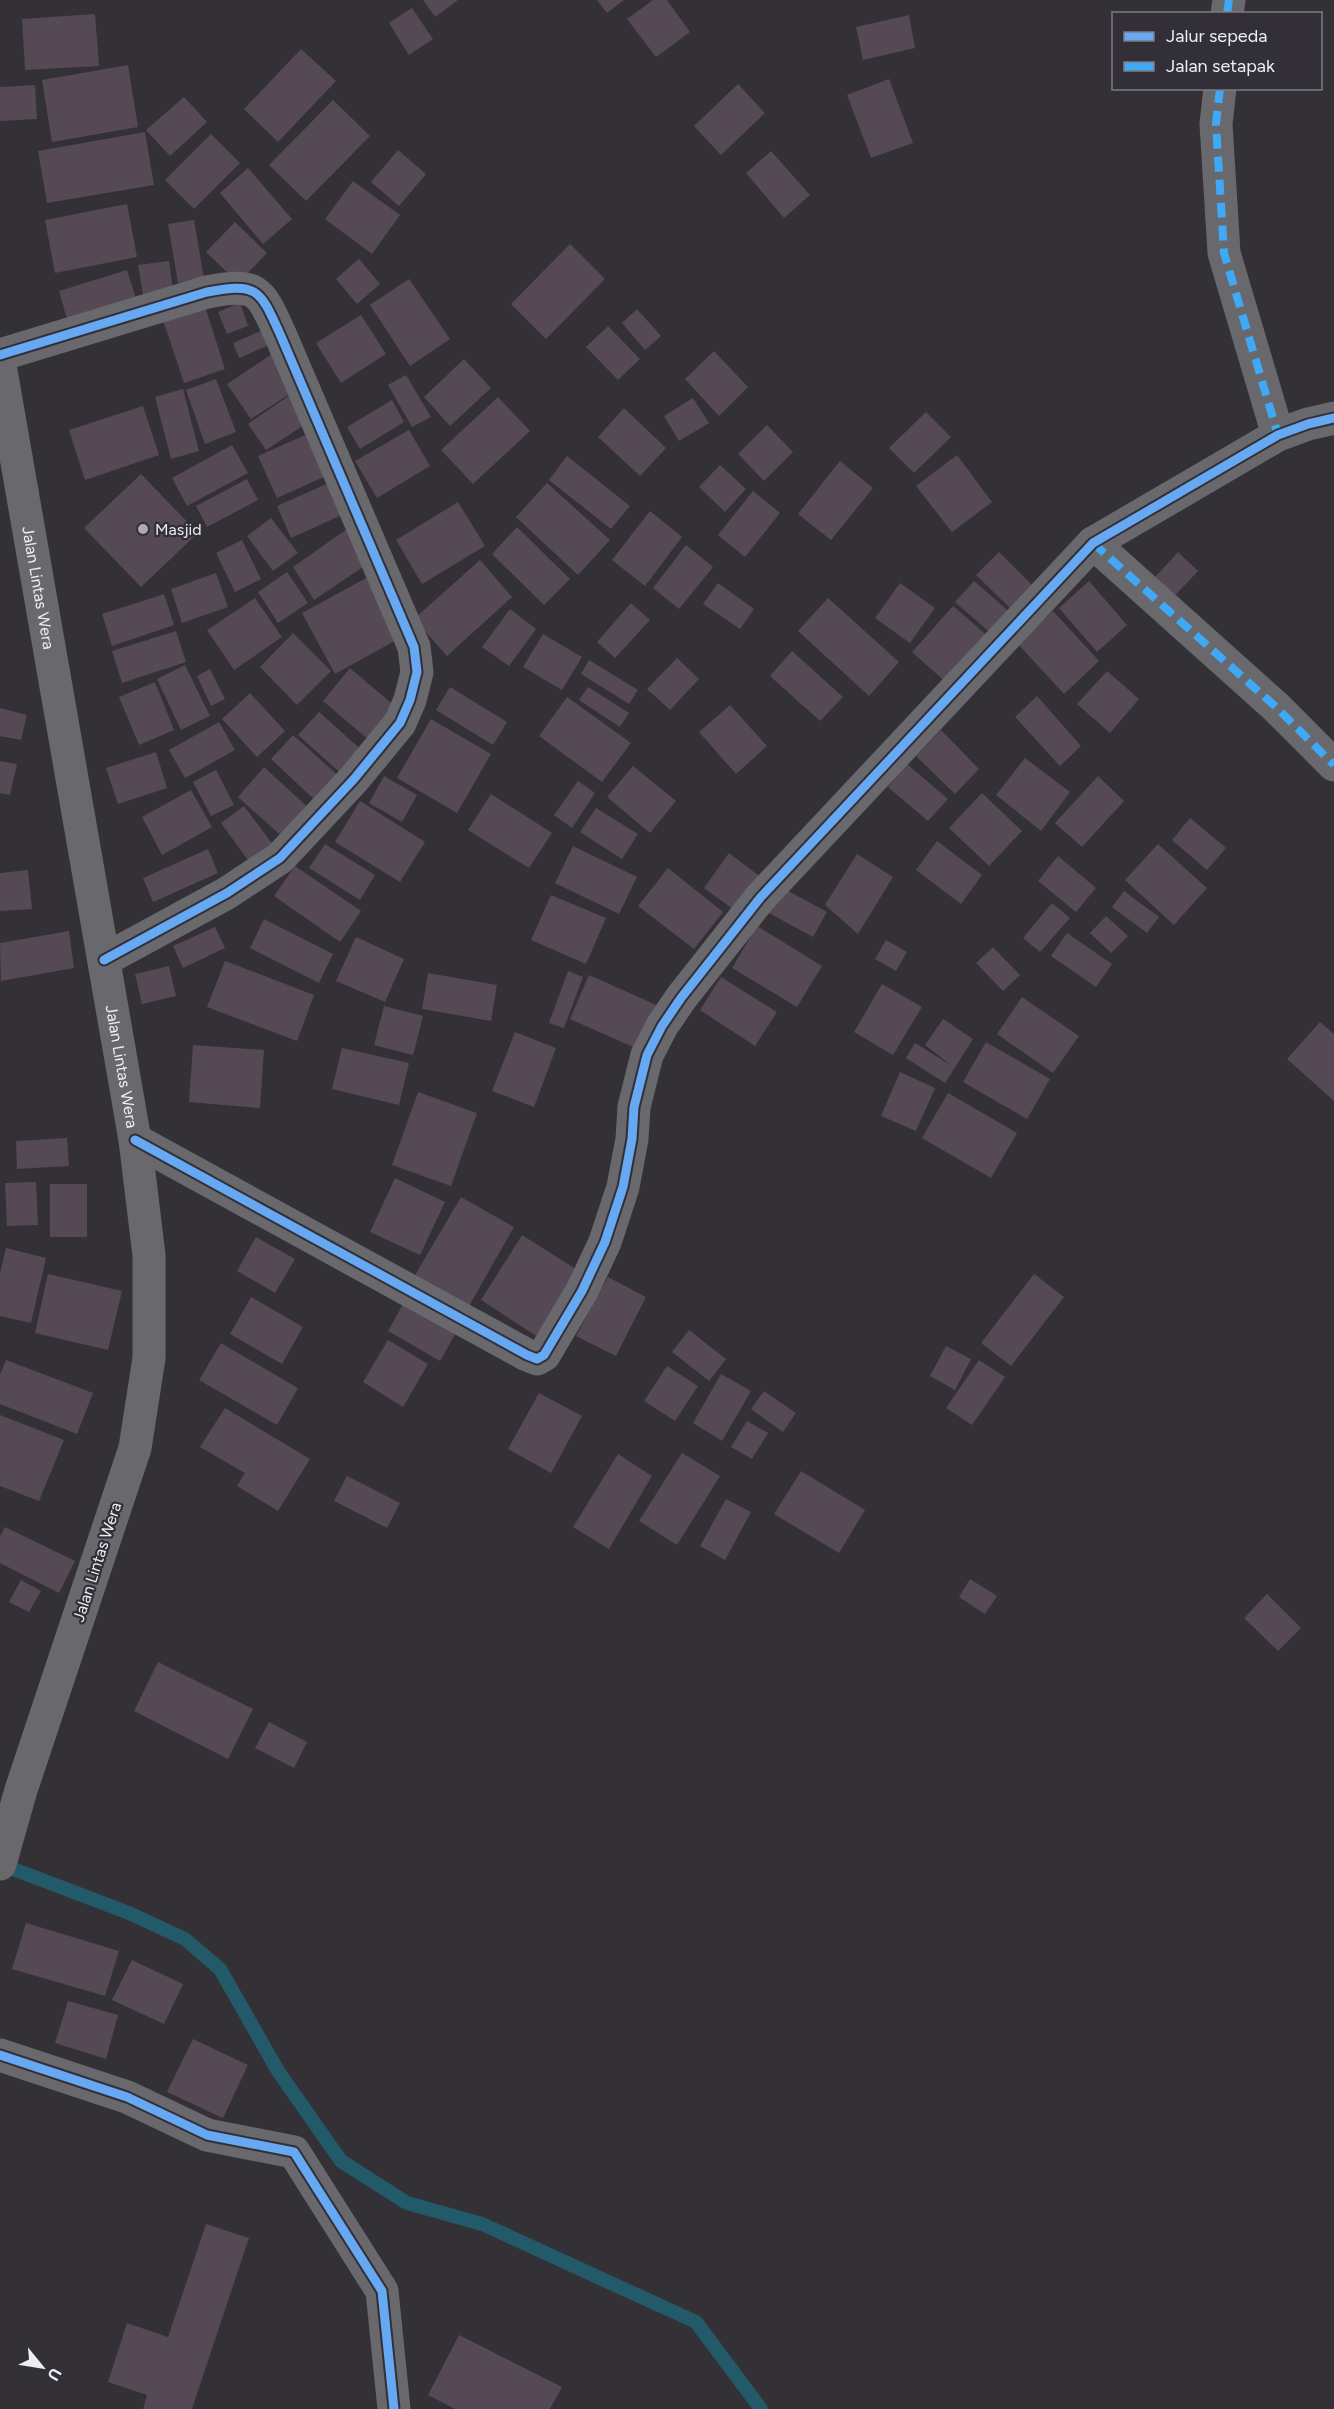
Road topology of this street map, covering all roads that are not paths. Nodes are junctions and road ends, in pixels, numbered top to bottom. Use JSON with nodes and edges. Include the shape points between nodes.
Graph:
{"nodes":[{"id":1,"x":1220,"y":90,"type":"edge"},
{"id":2,"x":0,"y":354,"type":"edge"},
{"id":3,"x":0,"y":365,"type":"edge"},
{"id":4,"x":1334,"y":418,"type":"edge"},
{"id":5,"x":1278,"y":435,"type":"junction"},
{"id":6,"x":1093,"y":543,"type":"junction"},
{"id":7,"x":1334,"y":765,"type":"edge"},
{"id":8,"x":104,"y":960,"type":"junction"},
{"id":9,"x":135,"y":1140,"type":"junction"},
{"id":10,"x":0,"y":1864,"type":"edge"},
{"id":11,"x":0,"y":2055,"type":"edge"},
{"id":12,"x":394,"y":2409,"type":"edge"}],
"edges":[{"from":1,"to":5,"type":"street","via":[[1216,124],[1224,253]]},
{"from":2,"to":8,"type":"street","via":[[207,292],[237,288],[257,293],[280,334],[414,647],[417,672],[400,723],[280,858],[227,893]]},
{"from":3,"to":8,"type":"street","name":"Jalan Lintas Wera"},
{"from":4,"to":5,"type":"street"},
{"from":5,"to":6,"type":"street"},
{"from":6,"to":7,"type":"street","via":[[1276,707]]},
{"from":6,"to":9,"type":"street","via":[[760,898],[662,1026],[645,1065],[634,1107],[623,1187],[605,1242],[582,1291],[544,1355],[537,1359],[527,1355]]},
{"from":8,"to":9,"type":"street","name":"Jalan Lintas Wera"},
{"from":9,"to":10,"type":"street","name":"Jalan Lintas Wera","via":[[149,1255],[149,1358],[135,1448]]},
{"from":11,"to":12,"type":"street","via":[[127,2097],[207,2135],[294,2152],[382,2291]]}]}
